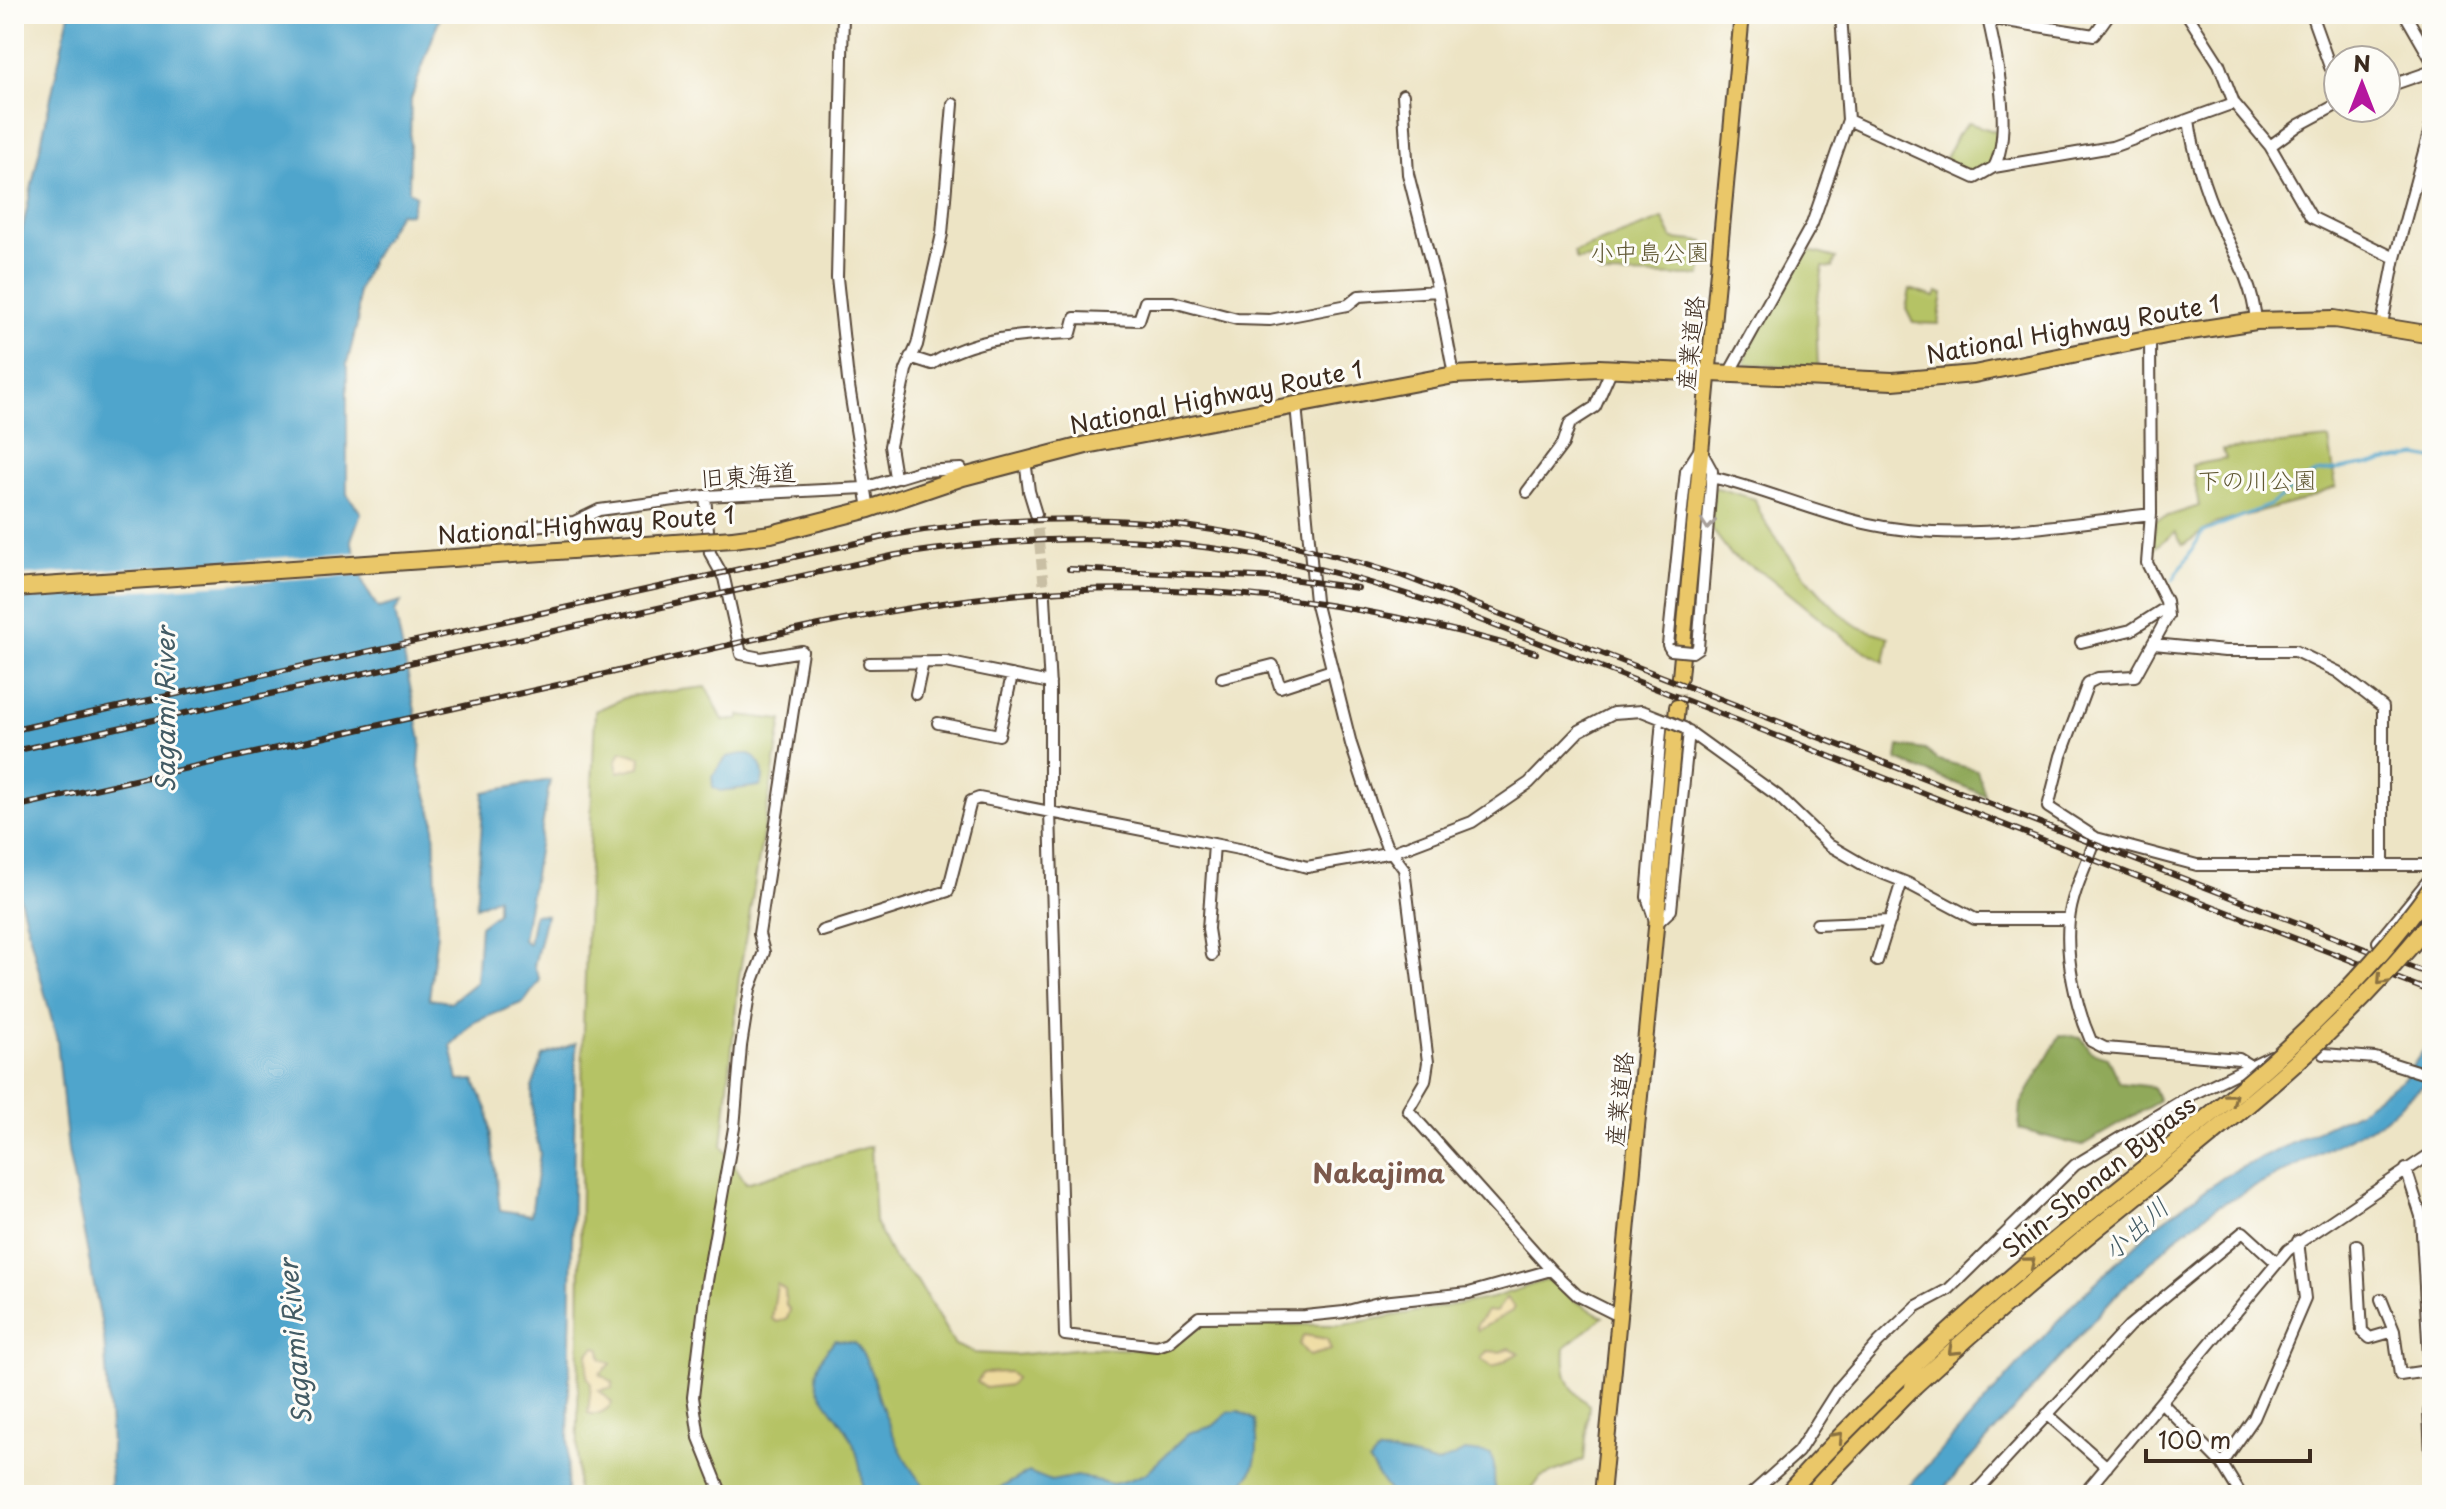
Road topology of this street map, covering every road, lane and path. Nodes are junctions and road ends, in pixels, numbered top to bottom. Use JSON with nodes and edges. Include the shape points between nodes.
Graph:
{"nodes":[{"id":1,"x":843,"y":14,"type":"edge"},
{"id":2,"x":1742,"y":14,"type":"edge"},
{"id":3,"x":1841,"y":14,"type":"edge"},
{"id":4,"x":2109,"y":14,"type":"edge"},
{"id":5,"x":2187,"y":14,"type":"edge"},
{"id":6,"x":2311,"y":14,"type":"edge"},
{"id":7,"x":2405,"y":14,"type":"edge"},
{"id":8,"x":1987,"y":16,"type":"edge"},
{"id":9,"x":2322,"y":45,"type":"edge"},
{"id":10,"x":2432,"y":61,"type":"edge"},
{"id":11,"x":2432,"y":71,"type":"edge"},
{"id":12,"x":2402,"y":81,"type":"edge"},
{"id":13,"x":1403,"y":95,"type":"dead end"},
{"id":14,"x":2234,"y":103,"type":"junction"},
{"id":15,"x":953,"y":104,"type":"dead end"},
{"id":16,"x":2322,"y":113,"type":"edge"},
{"id":17,"x":1848,"y":120,"type":"junction"},
{"id":18,"x":2189,"y":120,"type":"junction"},
{"id":19,"x":2432,"y":122,"type":"edge"},
{"id":20,"x":2270,"y":146,"type":"junction"},
{"id":21,"x":1994,"y":167,"type":"junction"},
{"id":22,"x":2395,"y":258,"type":"junction"},
{"id":23,"x":1438,"y":291,"type":"junction"},
{"id":24,"x":2256,"y":321,"type":"junction"},
{"id":25,"x":2382,"y":324,"type":"junction"},
{"id":26,"x":2432,"y":335,"type":"edge"},
{"id":27,"x":2150,"y":338,"type":"junction"},
{"id":28,"x":910,"y":357,"type":"junction"},
{"id":29,"x":1612,"y":368,"type":"junction"},
{"id":30,"x":1708,"y":374,"type":"junction"},
{"id":31,"x":1454,"y":375,"type":"junction"},
{"id":32,"x":1728,"y":375,"type":"junction"},
{"id":33,"x":1296,"y":405,"type":"junction"},
{"id":34,"x":1700,"y":449,"type":"junction"},
{"id":35,"x":1025,"y":460,"type":"junction"},
{"id":36,"x":895,"y":477,"type":"junction"},
{"id":37,"x":963,"y":477,"type":"junction"},
{"id":38,"x":1712,"y":477,"type":"junction"},
{"id":39,"x":864,"y":488,"type":"junction"},
{"id":40,"x":1527,"y":492,"type":"dead end"},
{"id":41,"x":705,"y":496,"type":"junction"},
{"id":42,"x":869,"y":509,"type":"junction"},
{"id":43,"x":1036,"y":514,"type":"tunnel mouth"},
{"id":44,"x":2151,"y":514,"type":"junction"},
{"id":45,"x":532,"y":526,"type":"dead end"},
{"id":46,"x":14,"y":588,"type":"edge"},
{"id":47,"x":1045,"y":597,"type":"tunnel mouth"},
{"id":48,"x":2167,"y":607,"type":"junction"},
{"id":49,"x":2081,"y":642,"type":"dead end"},
{"id":50,"x":2154,"y":644,"type":"junction"},
{"id":51,"x":923,"y":662,"type":"junction"},
{"id":52,"x":869,"y":663,"type":"dead end"},
{"id":53,"x":1332,"y":670,"type":"junction"},
{"id":54,"x":1012,"y":675,"type":"junction"},
{"id":55,"x":1680,"y":677,"type":"tunnel mouth"},
{"id":56,"x":1222,"y":678,"type":"dead end"},
{"id":57,"x":1050,"y":683,"type":"junction"},
{"id":58,"x":916,"y":694,"type":"dead end"},
{"id":59,"x":1677,"y":707,"type":"tunnel mouth"},
{"id":60,"x":1663,"y":719,"type":"junction"},
{"id":61,"x":938,"y":723,"type":"dead end"},
{"id":62,"x":1687,"y":730,"type":"junction"},
{"id":63,"x":1050,"y":811,"type":"junction"},
{"id":64,"x":2096,"y":838,"type":"junction"},
{"id":65,"x":1214,"y":844,"type":"junction"},
{"id":66,"x":1393,"y":852,"type":"junction"},
{"id":67,"x":2383,"y":865,"type":"junction"},
{"id":68,"x":2432,"y":865,"type":"edge"},
{"id":69,"x":2432,"y":876,"type":"edge"},
{"id":70,"x":1902,"y":881,"type":"junction"},
{"id":71,"x":2432,"y":887,"type":"edge"},
{"id":72,"x":2069,"y":919,"type":"junction"},
{"id":73,"x":2432,"y":920,"type":"edge"},
{"id":74,"x":1890,"y":921,"type":"junction"},
{"id":75,"x":1656,"y":924,"type":"junction"},
{"id":76,"x":1817,"y":924,"type":"dead end"},
{"id":77,"x":822,"y":931,"type":"dead end"},
{"id":78,"x":2378,"y":942,"type":"dead end"},
{"id":79,"x":1212,"y":955,"type":"dead end"},
{"id":80,"x":1877,"y":961,"type":"dead end"},
{"id":81,"x":2324,"y":1054,"type":"dead end"},
{"id":82,"x":2271,"y":1056,"type":"dead end"},
{"id":83,"x":2249,"y":1065,"type":"junction"},
{"id":84,"x":2432,"y":1076,"type":"edge"},
{"id":85,"x":2432,"y":1153,"type":"edge"},
{"id":86,"x":2406,"y":1169,"type":"junction"},
{"id":87,"x":2426,"y":1214,"type":"edge"},
{"id":88,"x":2298,"y":1241,"type":"junction"},
{"id":89,"x":2357,"y":1245,"type":"dead end"},
{"id":90,"x":2277,"y":1263,"type":"junction"},
{"id":91,"x":1551,"y":1270,"type":"junction"},
{"id":92,"x":2381,"y":1299,"type":"dead end"},
{"id":93,"x":1619,"y":1316,"type":"junction"},
{"id":94,"x":2394,"y":1331,"type":"junction"},
{"id":95,"x":2429,"y":1346,"type":"edge"},
{"id":96,"x":2427,"y":1371,"type":"junction"},
{"id":97,"x":2161,"y":1402,"type":"junction"},
{"id":98,"x":2431,"y":1410,"type":"edge"},
{"id":99,"x":2047,"y":1414,"type":"junction"},
{"id":100,"x":2222,"y":1464,"type":"junction"},
{"id":101,"x":2107,"y":1467,"type":"junction"},
{"id":102,"x":2432,"y":1479,"type":"edge"},
{"id":103,"x":722,"y":1495,"type":"edge"},
{"id":104,"x":1602,"y":1495,"type":"edge"},
{"id":105,"x":1750,"y":1495,"type":"edge"},
{"id":106,"x":1786,"y":1495,"type":"edge"},
{"id":107,"x":1808,"y":1495,"type":"edge"},
{"id":108,"x":1973,"y":1495,"type":"edge"},
{"id":109,"x":2083,"y":1495,"type":"edge"},
{"id":110,"x":2241,"y":1495,"type":"edge"}],
"edges":[{"from":1,"to":39,"type":"street","via":[[837,278]]},
{"from":2,"to":30,"type":"main road","name":"産業道路"},
{"from":3,"to":17,"type":"street"},
{"from":4,"to":8,"type":"street","via":[[2094,35]]},
{"from":5,"to":14,"type":"street","via":[[2219,64]]},
{"from":6,"to":9,"type":"street"},
{"from":7,"to":10,"type":"street"},
{"from":8,"to":21,"type":"street","via":[[1998,63],[2000,145]]},
{"from":11,"to":12,"type":"street"},
{"from":13,"to":23,"type":"street","via":[[1408,174]]},
{"from":14,"to":18,"type":"street"},
{"from":14,"to":20,"type":"street"},
{"from":15,"to":28,"type":"street","via":[[942,234]]},
{"from":16,"to":20,"type":"street"},
{"from":17,"to":21,"type":"street","via":[[1975,178]]},
{"from":17,"to":32,"type":"street","via":[[1812,224]]},
{"from":18,"to":21,"type":"street","via":[[2112,147]]},
{"from":18,"to":24,"type":"street","via":[[2194,157],[2252,287]]},
{"from":19,"to":22,"type":"street"},
{"from":20,"to":22,"type":"street","via":[[2311,217]]},
{"from":22,"to":25,"type":"street"},
{"from":23,"to":28,"type":"street","via":[[1359,296],[1348,305],[1270,320],[1145,302],[1139,320],[1075,318],[1071,333],[956,348],[932,364]]},
{"from":23,"to":31,"type":"street"},
{"from":24,"to":25,"type":"highway","name":"National Highway Route 1"},
{"from":24,"to":27,"type":"highway","name":"National Highway Route 1"},
{"from":25,"to":26,"type":"highway","name":"National Highway Route 1"},
{"from":27,"to":32,"type":"highway","name":"National Highway Route 1","via":[[1938,378]]},
{"from":27,"to":44,"type":"street"},
{"from":28,"to":36,"type":"street","via":[[890,446]]},
{"from":29,"to":30,"type":"highway","name":"National Highway Route 1"},
{"from":29,"to":31,"type":"highway","name":"National Highway Route 1"},
{"from":29,"to":40,"type":"street","via":[[1595,407],[1570,423],[1563,444]]},
{"from":30,"to":32,"type":"highway","name":"National Highway Route 1"},
{"from":30,"to":34,"type":"main road","name":"産業道路"},
{"from":31,"to":33,"type":"highway","name":"National Highway Route 1"},
{"from":33,"to":35,"type":"highway","name":"National Highway Route 1"},
{"from":33,"to":53,"type":"street","via":[[1315,601]]},
{"from":34,"to":38,"type":"street"},
{"from":38,"to":34,"type":"street","one_way":true,"bridge":true,"via":[[1698,648],[1671,650],[1686,471]]},
{"from":34,"to":55,"type":"main road","name":"産業道路"},
{"from":35,"to":37,"type":"highway","name":"National Highway Route 1"},
{"from":35,"to":43,"type":"street"},
{"from":36,"to":37,"type":"street","name":"旧東海道","via":[[940,468],[961,469]]},
{"from":36,"to":39,"type":"street","name":"旧東海道"},
{"from":37,"to":42,"type":"highway","name":"National Highway Route 1"},
{"from":38,"to":44,"type":"street","via":[[1867,524],[1911,529],[1988,530]]},
{"from":39,"to":41,"type":"street","name":"旧東海道"},
{"from":39,"to":42,"type":"street"},
{"from":41,"to":45,"type":"street","name":"旧東海道","via":[[599,510],[574,522]]},
{"from":41,"to":103,"type":"street","via":[[710,553],[724,578],[741,654],[761,658],[802,651],[759,934],[764,952],[750,989],[743,1031],[734,1128],[693,1397],[699,1438]]},
{"from":42,"to":46,"type":"highway","name":"National Highway Route 1","bridge":true,"via":[[733,539]]},
{"from":44,"to":48,"type":"street","via":[[2147,563]]},
{"from":47,"to":57,"type":"street"},
{"from":48,"to":49,"type":"street","via":[[2131,630]]},
{"from":48,"to":50,"type":"street"},
{"from":50,"to":64,"type":"street","via":[[2135,676],[2088,683],[2061,756],[2048,807]]},
{"from":50,"to":67,"type":"street","via":[[2295,651],[2338,672],[2383,707]]},
{"from":51,"to":52,"type":"street"},
{"from":51,"to":54,"type":"street"},
{"from":51,"to":58,"type":"street"},
{"from":53,"to":56,"type":"street","via":[[1280,687],[1273,665]]},
{"from":53,"to":66,"type":"street","via":[[1375,817]]},
{"from":54,"to":57,"type":"street"},
{"from":54,"to":61,"type":"street","via":[[999,735]]},
{"from":57,"to":63,"type":"street"},
{"from":59,"to":75,"type":"main road","name":"産業道路"},
{"from":60,"to":62,"type":"street","bridge":true},
{"from":60,"to":66,"type":"street","via":[[1623,710],[1599,720],[1579,731],[1529,783],[1497,807]]},
{"from":60,"to":75,"type":"street","via":[[1647,897]]},
{"from":62,"to":70,"type":"street","via":[[1778,796],[1836,850]]},
{"from":62,"to":75,"type":"street","via":[[1671,910]]},
{"from":63,"to":65,"type":"street"},
{"from":63,"to":77,"type":"street","via":[[971,801],[948,891]]},
{"from":63,"to":91,"type":"street","via":[[1065,1335],[1157,1346],[1199,1317],[1344,1312],[1393,1300],[1469,1293]]},
{"from":64,"to":67,"type":"street","via":[[2197,865]]},
{"from":64,"to":72,"type":"street"},
{"from":65,"to":66,"type":"street","via":[[1307,867]]},
{"from":65,"to":79,"type":"street","via":[[1208,929]]},
{"from":66,"to":91,"type":"street","via":[[1404,869],[1428,1062],[1425,1081],[1408,1110]]},
{"from":67,"to":68,"type":"street"},
{"from":69,"to":78,"type":"street"},
{"from":70,"to":72,"type":"street","via":[[1975,919]]},
{"from":70,"to":74,"type":"street"},
{"from":106,"to":71,"type":"highway","name":"Shin-Shonan Bypass","one_way":true,"bridge":true,"via":[[1869,1405],[1989,1296],[2293,1046],[2363,975]]},
{"from":72,"to":83,"type":"street","via":[[2081,1019],[2091,1041],[2105,1048],[2239,1059]]},
{"from":73,"to":107,"type":"highway","name":"Shin-Shonan Bypass","one_way":true,"bridge":true,"via":[[2369,994],[2290,1071],[2010,1298],[1913,1387]]},
{"from":74,"to":76,"type":"street"},
{"from":74,"to":80,"type":"street"},
{"from":75,"to":93,"type":"main road","name":"産業道路"},
{"from":81,"to":84,"type":"street","via":[[2375,1058]]},
{"from":82,"to":83,"type":"street"},
{"from":83,"to":105,"type":"street","via":[[2094,1152],[2057,1180],[1949,1289],[1917,1306],[1879,1342],[1838,1389],[1798,1452]]},
{"from":85,"to":86,"type":"street"},
{"from":86,"to":87,"type":"street"},
{"from":86,"to":88,"type":"street"},
{"from":87,"to":95,"type":"street"},
{"from":88,"to":90,"type":"street"},
{"from":88,"to":100,"type":"street","via":[[2305,1299],[2254,1418]]},
{"from":89,"to":94,"type":"street","via":[[2362,1331],[2370,1338]]},
{"from":90,"to":97,"type":"street"},
{"from":90,"to":99,"type":"street","via":[[2243,1232],[2129,1326]]},
{"from":91,"to":93,"type":"street","via":[[1577,1295]]},
{"from":92,"to":94,"type":"street"},
{"from":93,"to":104,"type":"main road","name":"産業道路"},
{"from":94,"to":96,"type":"street","via":[[2400,1375]]},
{"from":95,"to":96,"type":"street"},
{"from":96,"to":98,"type":"street"},
{"from":97,"to":100,"type":"street"},
{"from":97,"to":101,"type":"street"},
{"from":98,"to":102,"type":"street"},
{"from":99,"to":101,"type":"street"},
{"from":99,"to":108,"type":"street"},
{"from":100,"to":110,"type":"street"},
{"from":101,"to":109,"type":"street"}]}
